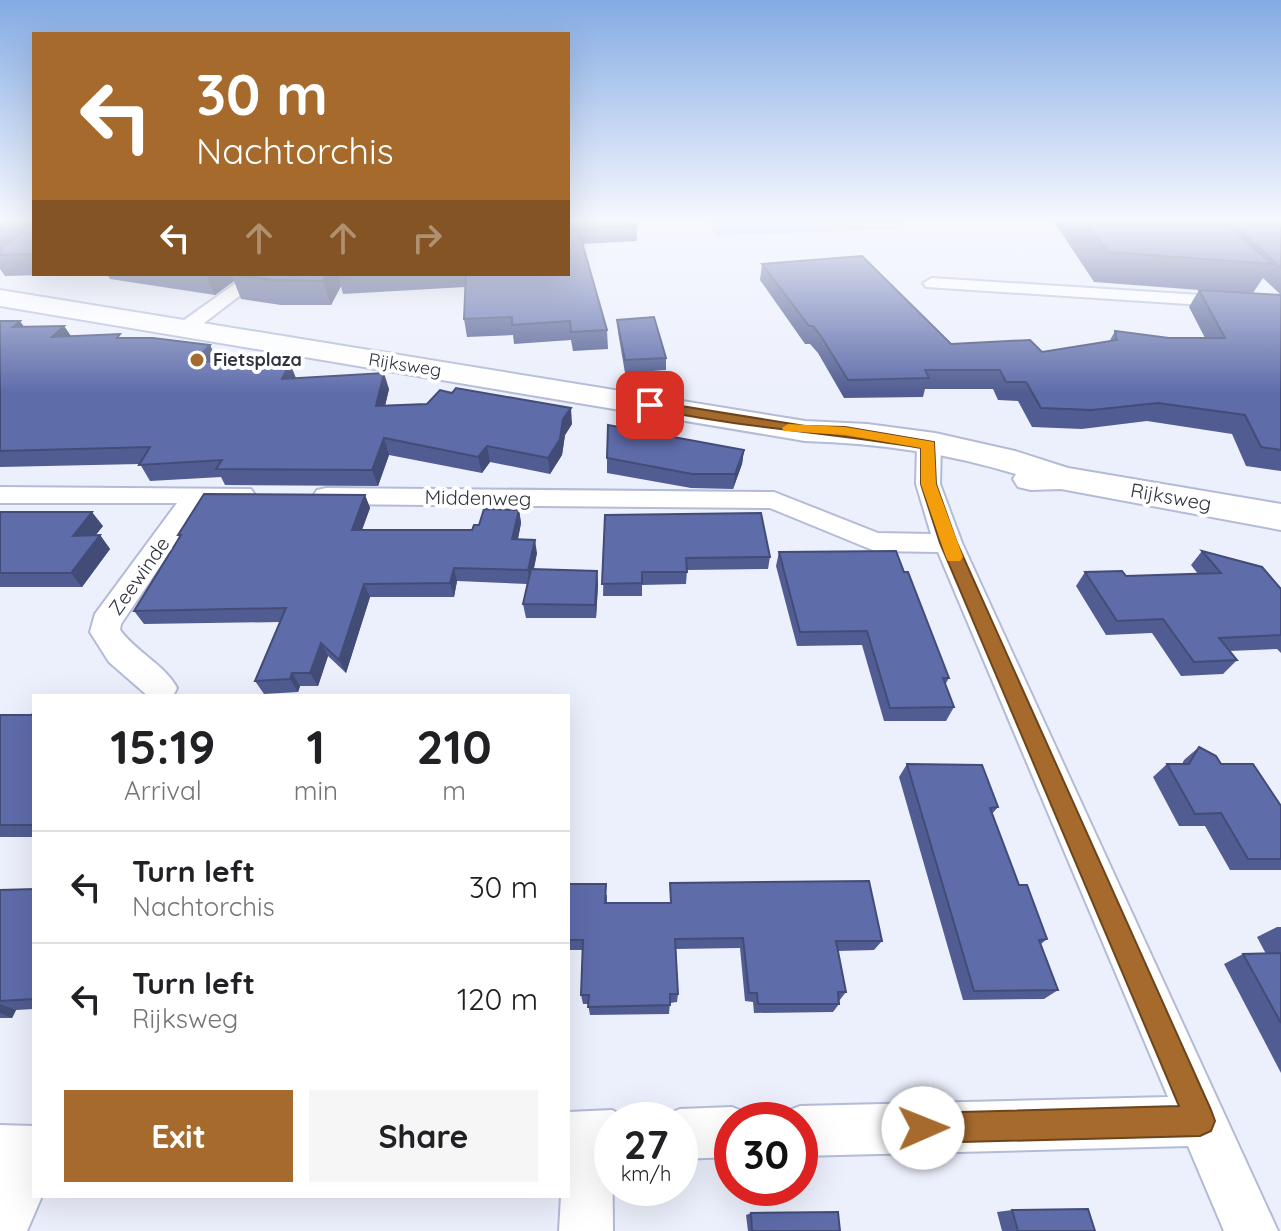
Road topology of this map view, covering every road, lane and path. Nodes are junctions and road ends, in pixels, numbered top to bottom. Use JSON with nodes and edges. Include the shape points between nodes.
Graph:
{"nodes":[{"id":1,"x":255,"y":277,"type":"edge"},
{"id":2,"x":932,"y":283,"type":"dead end"},
{"id":3,"x":1257,"y":285,"type":"edge"},
{"id":4,"x":2,"y":297,"type":"edge"},
{"id":5,"x":1279,"y":305,"type":"edge"},
{"id":6,"x":184,"y":329,"type":"junction"},
{"id":7,"x":928,"y":454,"type":"junction"},
{"id":8,"x":0,"y":495,"type":"edge"},
{"id":9,"x":196,"y":495,"type":"junction"},
{"id":10,"x":274,"y":496,"type":"edge"},
{"id":11,"x":305,"y":496,"type":"edge"},
{"id":12,"x":1281,"y":517,"type":"edge"},
{"id":13,"x":948,"y":543,"type":"junction"},
{"id":14,"x":161,"y":688,"type":"dead end"},
{"id":15,"x":1200,"y":1121,"type":"junction"},
{"id":16,"x":818,"y":1131,"type":"edge"},
{"id":17,"x":590,"y":1136,"type":"edge"},
{"id":18,"x":0,"y":1150,"type":"edge"},
{"id":19,"x":32,"y":1153,"type":"edge"},
{"id":20,"x":32,"y":1158,"type":"edge"},
{"id":21,"x":0,"y":1230,"type":"edge"},
{"id":22,"x":586,"y":1231,"type":"edge"},
{"id":23,"x":1251,"y":1231,"type":"edge"}],
"edges":[{"from":1,"to":6,"type":"street"},
{"from":2,"to":5,"type":"street"},
{"from":3,"to":5,"type":"street"},
{"from":4,"to":6,"type":"main road","name":"Rijksweg"},
{"from":6,"to":7,"type":"main road","name":"Rijksweg","via":[[805,431],[845,448]]},
{"from":7,"to":12,"type":"main road","name":"Rijksweg","via":[[1026,479],[1061,478]]},
{"from":7,"to":13,"type":"street","via":[[928,484]]},
{"from":8,"to":9,"type":"street"},
{"from":9,"to":10,"type":"street"},
{"from":9,"to":14,"type":"street","name":"Zeewinde","via":[[106,622],[107,640]]},
{"from":11,"to":13,"type":"street","name":"Middenweg","via":[[774,500],[875,542]]},
{"from":13,"to":15,"type":"street"},
{"from":15,"to":16,"type":"street"},
{"from":15,"to":23,"type":"street"},
{"from":17,"to":22,"type":"street"},
{"from":18,"to":19,"type":"street"},
{"from":20,"to":21,"type":"street"}]}
